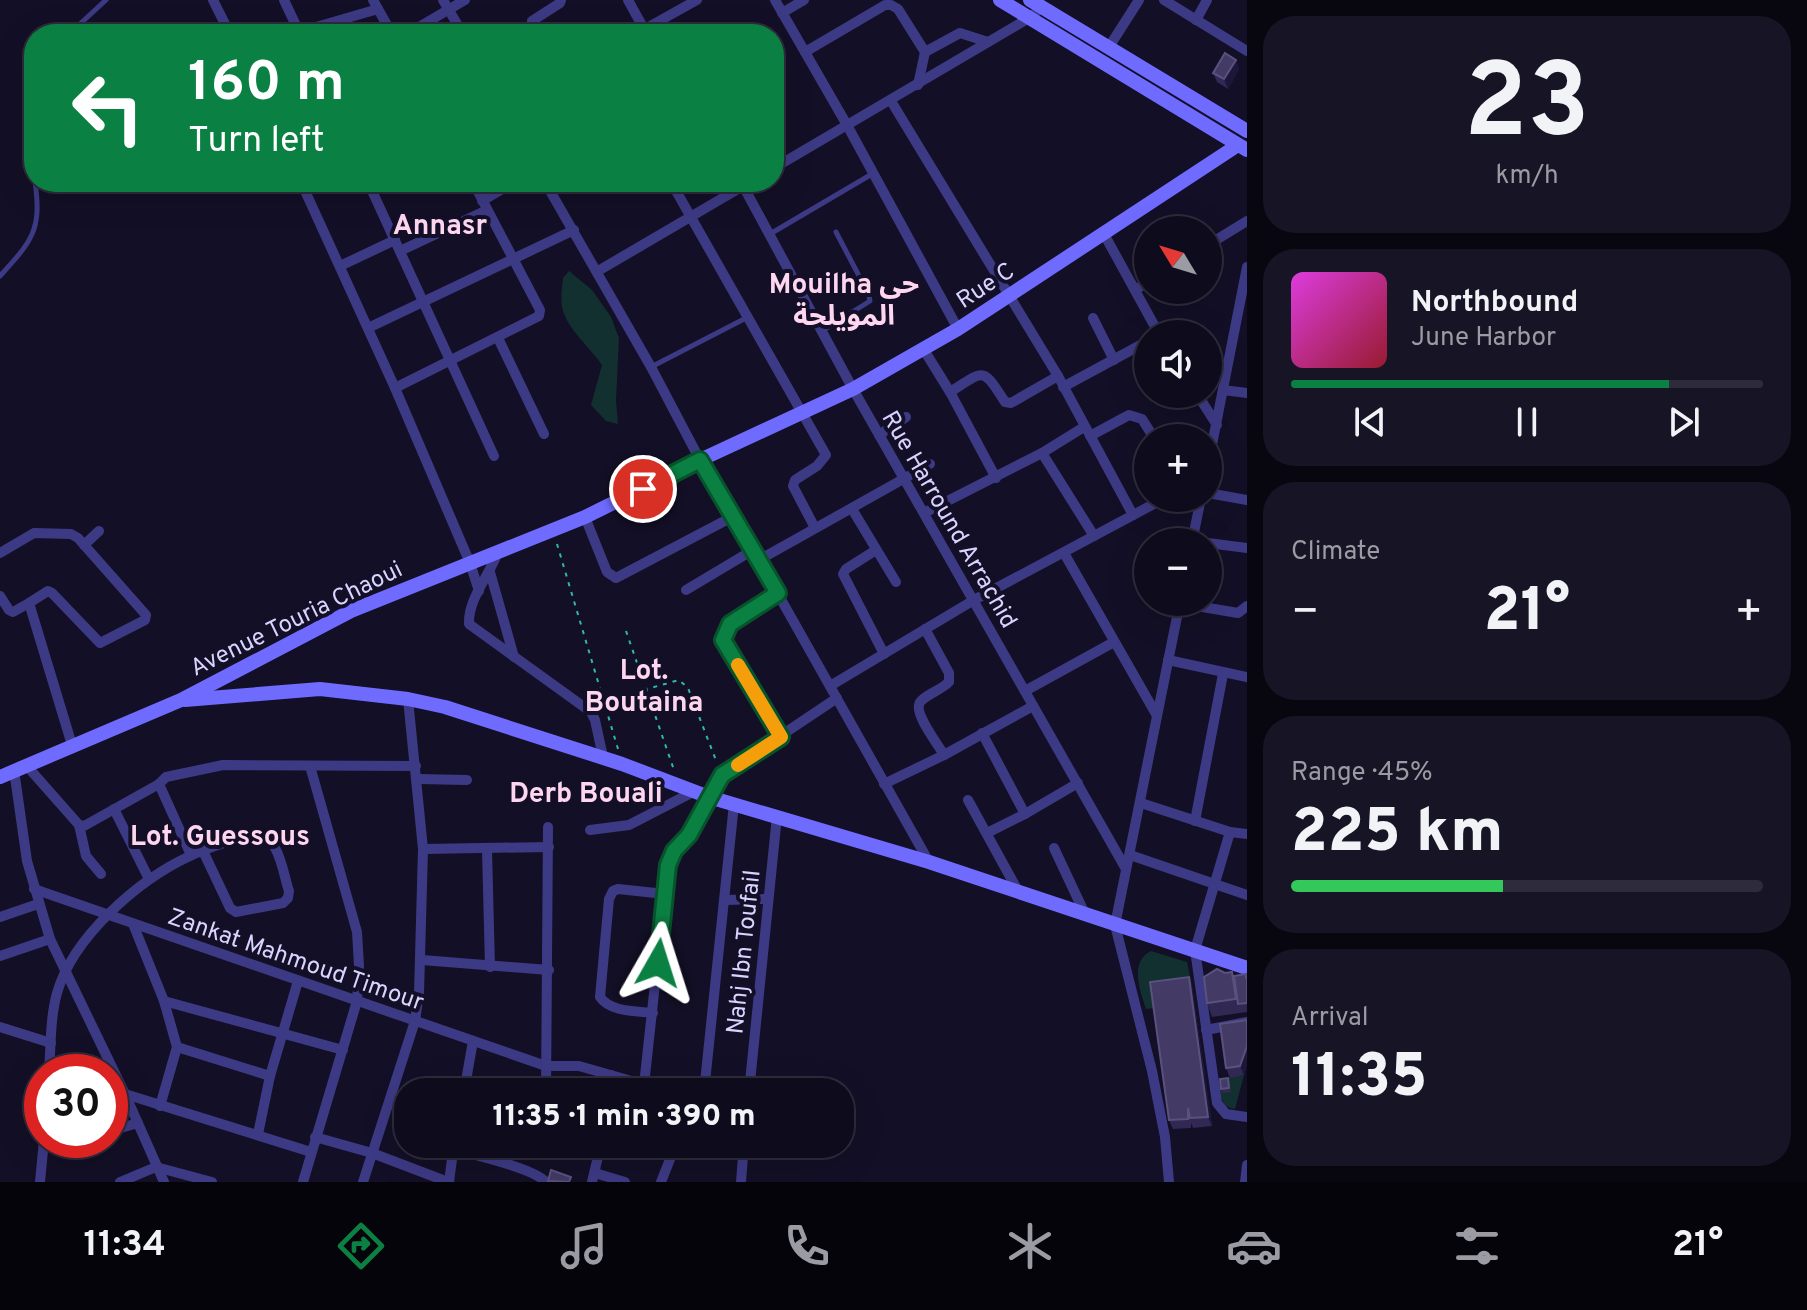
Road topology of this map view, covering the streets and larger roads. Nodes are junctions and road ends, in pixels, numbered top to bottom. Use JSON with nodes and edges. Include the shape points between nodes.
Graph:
{"nodes":[{"id":1,"x":213,"y":0,"type":"edge"},
{"id":2,"x":284,"y":0,"type":"edge"},
{"id":3,"x":465,"y":0,"type":"edge"},
{"id":4,"x":561,"y":0,"type":"edge"},
{"id":5,"x":628,"y":0,"type":"edge"},
{"id":6,"x":697,"y":0,"type":"edge"},
{"id":7,"x":775,"y":0,"type":"edge"},
{"id":8,"x":804,"y":0,"type":"edge"},
{"id":9,"x":1000,"y":0,"type":"edge"},
{"id":10,"x":1139,"y":0,"type":"edge"},
{"id":11,"x":1164,"y":0,"type":"edge"},
{"id":12,"x":1207,"y":0,"type":"edge"},
{"id":13,"x":1036,"y":3,"type":"edge"},
{"id":14,"x":376,"y":5,"type":"edge"},
{"id":15,"x":446,"y":5,"type":"edge"},
{"id":16,"x":782,"y":13,"type":"junction"},
{"id":17,"x":1029,"y":18,"type":"junction"},
{"id":18,"x":1196,"y":20,"type":"junction"},
{"id":19,"x":225,"y":24,"type":"edge"},
{"id":20,"x":295,"y":24,"type":"edge"},
{"id":21,"x":324,"y":24,"type":"edge"},
{"id":22,"x":386,"y":24,"type":"edge"},
{"id":23,"x":420,"y":24,"type":"edge"},
{"id":24,"x":457,"y":24,"type":"edge"},
{"id":25,"x":534,"y":24,"type":"edge"},
{"id":26,"x":637,"y":24,"type":"edge"},
{"id":27,"x":654,"y":24,"type":"edge"},
{"id":28,"x":988,"y":42,"type":"junction"},
{"id":29,"x":1109,"y":47,"type":"junction"},
{"id":30,"x":1247,"y":51,"type":"edge"},
{"id":31,"x":805,"y":52,"type":"junction"},
{"id":32,"x":925,"y":52,"type":"junction"},
{"id":33,"x":918,"y":85,"type":"junction"},
{"id":34,"x":891,"y":101,"type":"junction"},
{"id":35,"x":847,"y":125,"type":"junction"},
{"id":36,"x":1247,"y":131,"type":"edge"},
{"id":37,"x":1244,"y":145,"type":"edge"},
{"id":38,"x":784,"y":162,"type":"edge"},
{"id":39,"x":306,"y":192,"type":"edge"},
{"id":40,"x":373,"y":192,"type":"edge"},
{"id":41,"x":478,"y":192,"type":"edge"},
{"id":42,"x":502,"y":192,"type":"edge"},
{"id":43,"x":551,"y":192,"type":"edge"},
{"id":44,"x":677,"y":192,"type":"edge"},
{"id":45,"x":730,"y":192,"type":"edge"},
{"id":46,"x":749,"y":192,"type":"edge"},
{"id":47,"x":485,"y":206,"type":"junction"},
{"id":48,"x":691,"y":216,"type":"junction"},
{"id":49,"x":1247,"y":221,"type":"edge"},
{"id":50,"x":574,"y":230,"type":"junction"},
{"id":51,"x":1104,"y":234,"type":"junction"},
{"id":52,"x":1222,"y":236,"type":"edge"},
{"id":53,"x":398,"y":246,"type":"junction"},
{"id":54,"x":514,"y":260,"type":"junction"},
{"id":55,"x":340,"y":266,"type":"junction"},
{"id":56,"x":1247,"y":267,"type":"edge"},
{"id":57,"x":598,"y":271,"type":"junction"},
{"id":58,"x":1134,"y":288,"type":"edge"},
{"id":59,"x":1010,"y":294,"type":"junction"},
{"id":60,"x":424,"y":303,"type":"junction"},
{"id":61,"x":1093,"y":318,"type":"dead end"},
{"id":62,"x":368,"y":328,"type":"junction"},
{"id":63,"x":958,"y":329,"type":"junction"},
{"id":64,"x":498,"y":338,"type":"junction"},
{"id":65,"x":1134,"y":349,"type":"edge"},
{"id":66,"x":924,"y":350,"type":"junction"},
{"id":67,"x":1114,"y":360,"type":"junction"},
{"id":68,"x":451,"y":362,"type":"junction"},
{"id":69,"x":1058,"y":376,"type":"junction"},
{"id":70,"x":1063,"y":387,"type":"junction"},
{"id":71,"x":395,"y":388,"type":"junction"},
{"id":72,"x":853,"y":389,"type":"junction"},
{"id":73,"x":1223,"y":390,"type":"junction"},
{"id":74,"x":950,"y":392,"type":"junction"},
{"id":75,"x":1247,"y":393,"type":"edge"},
{"id":76,"x":804,"y":412,"type":"junction"},
{"id":77,"x":906,"y":417,"type":"dead end"},
{"id":78,"x":1145,"y":424,"type":"edge"},
{"id":79,"x":1217,"y":424,"type":"edge"},
{"id":80,"x":1087,"y":432,"type":"junction"},
{"id":81,"x":544,"y":434,"type":"dead end"},
{"id":82,"x":879,"y":435,"type":"junction"},
{"id":83,"x":1042,"y":453,"type":"junction"},
{"id":84,"x":494,"y":456,"type":"dead end"},
{"id":85,"x":700,"y":460,"type":"junction"},
{"id":86,"x":930,"y":464,"type":"dead end"},
{"id":87,"x":904,"y":478,"type":"junction"},
{"id":88,"x":996,"y":478,"type":"junction"},
{"id":89,"x":1222,"y":496,"type":"edge"},
{"id":90,"x":1247,"y":500,"type":"edge"},
{"id":91,"x":852,"y":509,"type":"junction"},
{"id":92,"x":1139,"y":512,"type":"edge"},
{"id":93,"x":924,"y":513,"type":"junction"},
{"id":94,"x":1133,"y":515,"type":"junction"},
{"id":95,"x":734,"y":516,"type":"junction"},
{"id":96,"x":585,"y":517,"type":"junction"},
{"id":97,"x":815,"y":528,"type":"junction"},
{"id":98,"x":99,"y":531,"type":"dead end"},
{"id":99,"x":1094,"y":536,"type":"junction"},
{"id":100,"x":84,"y":545,"type":"junction"},
{"id":101,"x":1222,"y":545,"type":"edge"},
{"id":102,"x":1247,"y":548,"type":"edge"},
{"id":103,"x":876,"y":550,"type":"junction"},
{"id":104,"x":0,"y":553,"type":"edge"},
{"id":105,"x":1064,"y":553,"type":"junction"},
{"id":106,"x":497,"y":554,"type":"junction"},
{"id":107,"x":756,"y":555,"type":"junction"},
{"id":108,"x":470,"y":563,"type":"junction"},
{"id":109,"x":490,"y":572,"type":"junction"},
{"id":110,"x":896,"y":582,"type":"dead end"},
{"id":111,"x":686,"y":590,"type":"dead end"},
{"id":112,"x":479,"y":591,"type":"junction"},
{"id":113,"x":778,"y":593,"type":"junction"},
{"id":114,"x":0,"y":596,"type":"edge"},
{"id":115,"x":974,"y":600,"type":"junction"},
{"id":116,"x":29,"y":603,"type":"junction"},
{"id":117,"x":1247,"y":606,"type":"edge"},
{"id":118,"x":1222,"y":610,"type":"edge"},
{"id":119,"x":1177,"y":616,"type":"edge"},
{"id":120,"x":925,"y":629,"type":"junction"},
{"id":121,"x":1114,"y":642,"type":"junction"},
{"id":122,"x":884,"y":654,"type":"junction"},
{"id":123,"x":514,"y":657,"type":"junction"},
{"id":124,"x":1168,"y":660,"type":"junction"},
{"id":125,"x":1223,"y":674,"type":"junction"},
{"id":126,"x":1247,"y":677,"type":"edge"},
{"id":127,"x":830,"y":686,"type":"junction"},
{"id":128,"x":1025,"y":691,"type":"junction"},
{"id":129,"x":837,"y":698,"type":"junction"},
{"id":130,"x":408,"y":699,"type":"junction"},
{"id":131,"x":181,"y":700,"type":"junction"},
{"id":132,"x":1033,"y":706,"type":"junction"},
{"id":133,"x":1156,"y":714,"type":"junction"},
{"id":134,"x":982,"y":733,"type":"junction"},
{"id":135,"x":781,"y":737,"type":"junction"},
{"id":136,"x":72,"y":745,"type":"junction"},
{"id":137,"x":944,"y":755,"type":"junction"},
{"id":138,"x":603,"y":757,"type":"junction"},
{"id":139,"x":310,"y":766,"type":"junction"},
{"id":140,"x":416,"y":766,"type":"junction"},
{"id":141,"x":13,"y":771,"type":"edge"},
{"id":142,"x":418,"y":779,"type":"junction"},
{"id":143,"x":467,"y":780,"type":"dead end"},
{"id":144,"x":1078,"y":783,"type":"junction"},
{"id":145,"x":159,"y":784,"type":"junction"},
{"id":146,"x":884,"y":784,"type":"junction"},
{"id":147,"x":686,"y":789,"type":"junction"},
{"id":148,"x":709,"y":797,"type":"junction"},
{"id":149,"x":968,"y":800,"type":"dead end"},
{"id":150,"x":1141,"y":803,"type":"junction"},
{"id":151,"x":734,"y":804,"type":"junction"},
{"id":152,"x":114,"y":809,"type":"junction"},
{"id":153,"x":1025,"y":814,"type":"junction"},
{"id":154,"x":777,"y":816,"type":"junction"},
{"id":155,"x":1195,"y":821,"type":"junction"},
{"id":156,"x":81,"y":825,"type":"junction"},
{"id":157,"x":548,"y":827,"type":"dead end"},
{"id":158,"x":590,"y":830,"type":"dead end"},
{"id":159,"x":1230,"y":832,"type":"junction"},
{"id":160,"x":987,"y":833,"type":"junction"},
{"id":161,"x":1247,"y":834,"type":"edge"},
{"id":162,"x":549,"y":847,"type":"junction"},
{"id":163,"x":1054,"y":848,"type":"dead end"},
{"id":164,"x":423,"y":849,"type":"junction"},
{"id":165,"x":487,"y":850,"type":"junction"},
{"id":166,"x":203,"y":851,"type":"junction"},
{"id":167,"x":191,"y":855,"type":"junction"},
{"id":168,"x":1130,"y":855,"type":"junction"},
{"id":169,"x":929,"y":862,"type":"junction"},
{"id":170,"x":1126,"y":869,"type":"junction"},
{"id":171,"x":101,"y":874,"type":"dead end"},
{"id":172,"x":149,"y":879,"type":"junction"},
{"id":173,"x":1214,"y":884,"type":"junction"},
{"id":174,"x":34,"y":889,"type":"junction"},
{"id":175,"x":1018,"y":891,"type":"junction"},
{"id":176,"x":665,"y":894,"type":"junction"},
{"id":177,"x":1247,"y":895,"type":"edge"},
{"id":178,"x":767,"y":899,"type":"junction"},
{"id":179,"x":724,"y":900,"type":"junction"},
{"id":180,"x":38,"y":904,"type":"junction"},
{"id":181,"x":1085,"y":914,"type":"junction"},
{"id":182,"x":109,"y":916,"type":"junction"},
{"id":183,"x":0,"y":917,"type":"edge"},
{"id":184,"x":133,"y":924,"type":"junction"},
{"id":185,"x":1115,"y":925,"type":"junction"},
{"id":186,"x":50,"y":939,"type":"junction"},
{"id":187,"x":1195,"y":950,"type":"junction"},
{"id":188,"x":0,"y":956,"type":"edge"},
{"id":189,"x":422,"y":960,"type":"junction"},
{"id":190,"x":490,"y":967,"type":"junction"},
{"id":191,"x":1247,"y":968,"type":"edge"},
{"id":192,"x":549,"y":970,"type":"junction"},
{"id":193,"x":64,"y":972,"type":"junction"},
{"id":194,"x":298,"y":981,"type":"junction"},
{"id":195,"x":164,"y":1001,"type":"junction"},
{"id":196,"x":357,"y":1001,"type":"junction"},
{"id":197,"x":653,"y":1013,"type":"junction"},
{"id":198,"x":415,"y":1021,"type":"junction"},
{"id":199,"x":1247,"y":1022,"type":"edge"},
{"id":200,"x":0,"y":1027,"type":"edge"},
{"id":201,"x":1206,"y":1030,"type":"junction"},
{"id":202,"x":284,"y":1034,"type":"junction"},
{"id":203,"x":473,"y":1041,"type":"junction"},
{"id":204,"x":51,"y":1043,"type":"junction"},
{"id":205,"x":177,"y":1047,"type":"junction"},
{"id":206,"x":343,"y":1050,"type":"junction"},
{"id":207,"x":50,"y":1054,"type":"edge"},
{"id":208,"x":105,"y":1054,"type":"edge"},
{"id":209,"x":546,"y":1066,"type":"junction"},
{"id":210,"x":611,"y":1075,"type":"junction"},
{"id":211,"x":270,"y":1076,"type":"junction"},
{"id":212,"x":466,"y":1078,"type":"edge"},
{"id":213,"x":546,"y":1078,"type":"edge"},
{"id":214,"x":610,"y":1078,"type":"edge"},
{"id":215,"x":621,"y":1078,"type":"edge"},
{"id":216,"x":645,"y":1078,"type":"edge"},
{"id":217,"x":705,"y":1078,"type":"edge"},
{"id":218,"x":750,"y":1078,"type":"edge"},
{"id":219,"x":128,"y":1095,"type":"edge"},
{"id":220,"x":128,"y":1101,"type":"edge"},
{"id":221,"x":160,"y":1106,"type":"junction"},
{"id":222,"x":1247,"y":1117,"type":"edge"},
{"id":223,"x":138,"y":1123,"type":"junction"},
{"id":224,"x":128,"y":1126,"type":"edge"},
{"id":225,"x":258,"y":1134,"type":"junction"},
{"id":226,"x":315,"y":1137,"type":"junction"},
{"id":227,"x":311,"y":1152,"type":"junction"},
{"id":228,"x":372,"y":1153,"type":"junction"},
{"id":229,"x":43,"y":1158,"type":"edge"},
{"id":230,"x":452,"y":1158,"type":"edge"},
{"id":231,"x":488,"y":1158,"type":"edge"},
{"id":232,"x":671,"y":1158,"type":"edge"},
{"id":233,"x":743,"y":1158,"type":"edge"},
{"id":234,"x":1247,"y":1165,"type":"edge"},
{"id":235,"x":156,"y":1167,"type":"junction"},
{"id":236,"x":594,"y":1177,"type":"edge"},
{"id":237,"x":423,"y":1178,"type":"edge"},
{"id":238,"x":42,"y":1182,"type":"edge"},
{"id":239,"x":120,"y":1182,"type":"edge"},
{"id":240,"x":164,"y":1182,"type":"edge"},
{"id":241,"x":212,"y":1182,"type":"edge"},
{"id":242,"x":303,"y":1182,"type":"edge"},
{"id":243,"x":363,"y":1182,"type":"edge"},
{"id":244,"x":449,"y":1182,"type":"edge"},
{"id":245,"x":546,"y":1182,"type":"edge"},
{"id":246,"x":625,"y":1182,"type":"edge"},
{"id":247,"x":661,"y":1182,"type":"edge"},
{"id":248,"x":741,"y":1182,"type":"edge"},
{"id":249,"x":1169,"y":1182,"type":"edge"},
{"id":250,"x":1245,"y":1182,"type":"edge"}],
"edges":[{"from":1,"to":19,"type":"street"},
{"from":2,"to":20,"type":"street"},
{"from":3,"to":15,"type":"street"},
{"from":4,"to":25,"type":"street"},
{"from":5,"to":26,"type":"street"},
{"from":6,"to":27,"type":"street"},
{"from":7,"to":16,"type":"street"},
{"from":8,"to":16,"type":"street"},
{"from":9,"to":17,"type":"street"},
{"from":10,"to":29,"type":"street"},
{"from":11,"to":18,"type":"street"},
{"from":12,"to":18,"type":"street"},
{"from":13,"to":17,"type":"street"},
{"from":13,"to":29,"type":"street"},
{"from":14,"to":21,"type":"street"},
{"from":14,"to":22,"type":"street"},
{"from":15,"to":23,"type":"street"},
{"from":15,"to":24,"type":"street"},
{"from":16,"to":31,"type":"street"},
{"from":17,"to":28,"type":"street"},
{"from":17,"to":37,"type":"street"},
{"from":18,"to":30,"type":"street"},
{"from":28,"to":32,"type":"street","via":[[960,33]]},
{"from":28,"to":33,"type":"street"},
{"from":29,"to":36,"type":"street"},
{"from":31,"to":32,"type":"street","via":[[891,5]]},
{"from":31,"to":35,"type":"street"},
{"from":32,"to":33,"type":"street"},
{"from":33,"to":34,"type":"street"},
{"from":34,"to":35,"type":"street"},
{"from":34,"to":59,"type":"street"},
{"from":35,"to":38,"type":"street"},
{"from":35,"to":63,"type":"street"},
{"from":37,"to":51,"type":"street","name":"Rue C"},
{"from":39,"to":55,"type":"street"},
{"from":40,"to":53,"type":"street"},
{"from":41,"to":47,"type":"street"},
{"from":42,"to":47,"type":"street"},
{"from":43,"to":50,"type":"street"},
{"from":44,"to":48,"type":"street"},
{"from":45,"to":48,"type":"street"},
{"from":46,"to":72,"type":"street","name":"Rue Harround Arrachid"},
{"from":47,"to":53,"type":"street"},
{"from":47,"to":54,"type":"street"},
{"from":48,"to":57,"type":"street"},
{"from":48,"to":76,"type":"street"},
{"from":49,"to":52,"type":"street"},
{"from":50,"to":54,"type":"street"},
{"from":50,"to":57,"type":"street"},
{"from":51,"to":58,"type":"street"},
{"from":51,"to":59,"type":"street","name":"Rue C"},
{"from":53,"to":55,"type":"street"},
{"from":53,"to":60,"type":"street"},
{"from":54,"to":60,"type":"street"},
{"from":54,"to":64,"type":"street","via":[[540,313]]},
{"from":55,"to":62,"type":"street"},
{"from":56,"to":73,"type":"street"},
{"from":57,"to":85,"type":"street"},
{"from":59,"to":63,"type":"street","name":"Rue C"},
{"from":59,"to":69,"type":"street"},
{"from":60,"to":62,"type":"street"},
{"from":60,"to":68,"type":"street"},
{"from":61,"to":67,"type":"street"},
{"from":62,"to":71,"type":"street"},
{"from":63,"to":66,"type":"street","name":"Rue C"},
{"from":64,"to":68,"type":"street"},
{"from":64,"to":81,"type":"street"},
{"from":65,"to":67,"type":"street"},
{"from":66,"to":72,"type":"street","name":"Rue C"},
{"from":66,"to":74,"type":"street"},
{"from":67,"to":70,"type":"street"},
{"from":68,"to":71,"type":"street"},
{"from":68,"to":84,"type":"street"},
{"from":69,"to":70,"type":"street"},
{"from":69,"to":74,"type":"street","via":[[1011,403],[983,374]]},
{"from":70,"to":80,"type":"street"},
{"from":71,"to":108,"type":"street"},
{"from":72,"to":76,"type":"street","name":"Rue C"},
{"from":72,"to":82,"type":"street","name":"Rue Harround Arrachid"},
{"from":73,"to":75,"type":"street"},
{"from":73,"to":79,"type":"street"},
{"from":74,"to":88,"type":"street"},
{"from":76,"to":85,"type":"street","name":"Rue C"},
{"from":76,"to":97,"type":"street","via":[[826,455],[793,486]]},
{"from":77,"to":82,"type":"street"},
{"from":78,"to":80,"type":"street","via":[[1129,415]]},
{"from":80,"to":83,"type":"street"},
{"from":80,"to":94,"type":"street"},
{"from":82,"to":87,"type":"street","name":"Rue Harround Arrachid"},
{"from":83,"to":88,"type":"street"},
{"from":83,"to":99,"type":"street"},
{"from":85,"to":95,"type":"street"},
{"from":85,"to":96,"type":"street","name":"Avenue Touria Chaoui"},
{"from":86,"to":87,"type":"street"},
{"from":87,"to":91,"type":"street"},
{"from":87,"to":93,"type":"street","name":"Rue Harround Arrachid"},
{"from":88,"to":93,"type":"street"},
{"from":89,"to":90,"type":"street"},
{"from":91,"to":97,"type":"street"},
{"from":91,"to":103,"type":"street"},
{"from":92,"to":94,"type":"street"},
{"from":93,"to":115,"type":"street","name":"Rue Harround Arrachid"},
{"from":94,"to":99,"type":"street"},
{"from":95,"to":96,"type":"street","via":[[616,578],[607,572]]},
{"from":95,"to":107,"type":"street"},
{"from":96,"to":106,"type":"street","name":"Avenue Touria Chaoui"},
{"from":97,"to":107,"type":"street"},
{"from":98,"to":100,"type":"street"},
{"from":99,"to":105,"type":"street"},
{"from":100,"to":104,"type":"street","via":[[71,534],[34,533]]},
{"from":100,"to":116,"type":"street","via":[[145,620],[100,643],[52,593]]},
{"from":101,"to":102,"type":"street"},
{"from":103,"to":110,"type":"street"},
{"from":103,"to":122,"type":"street","via":[[843,574]]},
{"from":105,"to":115,"type":"street"},
{"from":105,"to":121,"type":"street"},
{"from":106,"to":108,"type":"street","name":"Avenue Touria Chaoui"},
{"from":106,"to":109,"type":"street"},
{"from":107,"to":111,"type":"street"},
{"from":107,"to":113,"type":"street"},
{"from":108,"to":112,"type":"street"},
{"from":108,"to":131,"type":"street","name":"Avenue Touria Chaoui","via":[[351,611]]},
{"from":109,"to":112,"type":"street"},
{"from":109,"to":123,"type":"street"},
{"from":112,"to":123,"type":"street","via":[[469,624]]},
{"from":113,"to":127,"type":"street"},
{"from":113,"to":135,"type":"street","via":[[730,624],[723,640]]},
{"from":114,"to":116,"type":"street","via":[[13,612]]},
{"from":115,"to":120,"type":"street"},
{"from":115,"to":128,"type":"street","name":"Rue Harround Arrachid"},
{"from":116,"to":136,"type":"street"},
{"from":117,"to":118,"type":"street","via":[[1238,613]]},
{"from":119,"to":124,"type":"street"},
{"from":120,"to":122,"type":"street"},
{"from":120,"to":137,"type":"street","via":[[949,682],[918,708]]},
{"from":121,"to":128,"type":"street"},
{"from":121,"to":133,"type":"street"},
{"from":122,"to":127,"type":"street"},
{"from":123,"to":138,"type":"street","via":[[591,712]]},
{"from":124,"to":125,"type":"street"},
{"from":124,"to":133,"type":"street"},
{"from":125,"to":126,"type":"street"},
{"from":125,"to":155,"type":"street"},
{"from":127,"to":129,"type":"street"},
{"from":128,"to":132,"type":"street","name":"Rue Harround Arrachid"},
{"from":129,"to":135,"type":"street"},
{"from":129,"to":146,"type":"street"},
{"from":130,"to":131,"type":"street","via":[[320,689]]},
{"from":130,"to":138,"type":"street"},
{"from":130,"to":140,"type":"street"},
{"from":131,"to":136,"type":"street","name":"Avenue Touria Chaoui"},
{"from":132,"to":134,"type":"street"},
{"from":132,"to":144,"type":"street","name":"Rue Harround Arrachid"},
{"from":133,"to":150,"type":"street"},
{"from":134,"to":137,"type":"street"},
{"from":134,"to":153,"type":"street"},
{"from":135,"to":148,"type":"street","via":[[722,775]]},
{"from":136,"to":141,"type":"street","name":"Avenue Touria Chaoui"},
{"from":137,"to":146,"type":"street"},
{"from":138,"to":147,"type":"street"},
{"from":139,"to":140,"type":"street"},
{"from":139,"to":145,"type":"street","via":[[223,765],[166,777]]},
{"from":139,"to":196,"type":"street","via":[[357,932]]},
{"from":140,"to":142,"type":"street"},
{"from":141,"to":156,"type":"street"},
{"from":141,"to":174,"type":"street"},
{"from":142,"to":143,"type":"street"},
{"from":142,"to":164,"type":"street"},
{"from":144,"to":153,"type":"street"},
{"from":144,"to":170,"type":"street","name":"Rue Harround Arrachid"},
{"from":145,"to":152,"type":"street"},
{"from":145,"to":167,"type":"street"},
{"from":146,"to":169,"type":"street"},
{"from":147,"to":148,"type":"street"},
{"from":147,"to":158,"type":"street","via":[[629,825]]},
{"from":148,"to":151,"type":"street"},
{"from":148,"to":176,"type":"street","via":[[674,851]]},
{"from":149,"to":160,"type":"street"},
{"from":150,"to":155,"type":"street"},
{"from":150,"to":168,"type":"street"},
{"from":151,"to":154,"type":"street"},
{"from":151,"to":179,"type":"street"},
{"from":152,"to":156,"type":"street"},
{"from":152,"to":172,"type":"street"},
{"from":153,"to":160,"type":"street"},
{"from":154,"to":169,"type":"street"},
{"from":154,"to":178,"type":"street","name":"Nahj Ibn Toufail"},
{"from":155,"to":159,"type":"street"},
{"from":156,"to":171,"type":"street","via":[[86,856]]},
{"from":157,"to":162,"type":"street"},
{"from":159,"to":161,"type":"street"},
{"from":159,"to":173,"type":"street"},
{"from":160,"to":175,"type":"street"},
{"from":162,"to":165,"type":"street"},
{"from":162,"to":192,"type":"street"},
{"from":163,"to":181,"type":"street"},
{"from":164,"to":165,"type":"street"},
{"from":164,"to":189,"type":"street"},
{"from":165,"to":190,"type":"street"},
{"from":166,"to":166,"type":"street","via":[[253,834],[267,837],[274,843],[288,898],[236,912]]},
{"from":166,"to":167,"type":"street"},
{"from":167,"to":172,"type":"street"},
{"from":168,"to":170,"type":"street"},
{"from":168,"to":173,"type":"street"},
{"from":169,"to":175,"type":"street"},
{"from":170,"to":185,"type":"street"},
{"from":172,"to":182,"type":"street"},
{"from":173,"to":177,"type":"street"},
{"from":173,"to":187,"type":"street"},
{"from":174,"to":180,"type":"street"},
{"from":174,"to":182,"type":"street","name":"Zankat Mahmoud Timour"},
{"from":175,"to":181,"type":"street"},
{"from":176,"to":197,"type":"street"},
{"from":176,"to":197,"type":"street","via":[[618,889],[609,899],[600,997],[611,1007]]},
{"from":178,"to":179,"type":"street"},
{"from":178,"to":218,"type":"street","name":"Nahj Ibn Toufail"},
{"from":179,"to":217,"type":"street"},
{"from":180,"to":183,"type":"street"},
{"from":180,"to":186,"type":"street"},
{"from":181,"to":185,"type":"street"},
{"from":182,"to":184,"type":"street","name":"Zankat Mahmoud Timour"},
{"from":182,"to":193,"type":"street"},
{"from":184,"to":194,"type":"street","name":"Zankat Mahmoud Timour"},
{"from":184,"to":195,"type":"street"},
{"from":185,"to":187,"type":"street"},
{"from":185,"to":249,"type":"street","via":[[1152,1071]]},
{"from":186,"to":188,"type":"street"},
{"from":186,"to":193,"type":"street"},
{"from":187,"to":191,"type":"street"},
{"from":187,"to":201,"type":"street"},
{"from":189,"to":190,"type":"street"},
{"from":189,"to":198,"type":"street"},
{"from":190,"to":192,"type":"street"},
{"from":192,"to":209,"type":"street"},
{"from":193,"to":204,"type":"street"},
{"from":193,"to":208,"type":"street"},
{"from":194,"to":196,"type":"street","name":"Zankat Mahmoud Timour"},
{"from":194,"to":202,"type":"street"},
{"from":195,"to":202,"type":"street"},
{"from":195,"to":205,"type":"street"},
{"from":196,"to":198,"type":"street","name":"Zankat Mahmoud Timour"},
{"from":196,"to":206,"type":"street"},
{"from":197,"to":216,"type":"street"},
{"from":198,"to":203,"type":"street","name":"Zankat Mahmoud Timour"},
{"from":198,"to":228,"type":"street"},
{"from":199,"to":201,"type":"street"},
{"from":200,"to":204,"type":"street"},
{"from":201,"to":222,"type":"street","via":[[1217,1103],[1226,1114]]},
{"from":202,"to":206,"type":"street"},
{"from":202,"to":211,"type":"street"},
{"from":203,"to":209,"type":"street","name":"Zankat Mahmoud Timour"},
{"from":203,"to":212,"type":"street"},
{"from":204,"to":207,"type":"street"},
{"from":205,"to":211,"type":"street"},
{"from":205,"to":221,"type":"street"},
{"from":206,"to":226,"type":"street"},
{"from":209,"to":210,"type":"street","name":"Zankat Mahmoud Timour","via":[[579,1066]]},
{"from":209,"to":213,"type":"street"},
{"from":210,"to":214,"type":"street"},
{"from":210,"to":215,"type":"street","name":"Zankat Mahmoud Timour"},
{"from":211,"to":225,"type":"street"},
{"from":219,"to":221,"type":"street"},
{"from":220,"to":223,"type":"street"},
{"from":221,"to":225,"type":"street"},
{"from":223,"to":224,"type":"street"},
{"from":223,"to":235,"type":"street"},
{"from":225,"to":227,"type":"street"},
{"from":226,"to":227,"type":"street"},
{"from":226,"to":228,"type":"street"},
{"from":227,"to":242,"type":"street"},
{"from":228,"to":237,"type":"street"},
{"from":228,"to":243,"type":"street"},
{"from":229,"to":238,"type":"street"},
{"from":230,"to":244,"type":"street"},
{"from":231,"to":245,"type":"street"},
{"from":232,"to":247,"type":"street"},
{"from":233,"to":248,"type":"street"},
{"from":234,"to":250,"type":"street"},
{"from":235,"to":239,"type":"street"},
{"from":235,"to":240,"type":"street"},
{"from":235,"to":241,"type":"street"},
{"from":236,"to":246,"type":"street"},
{"from":237,"to":244,"type":"street"}]}
